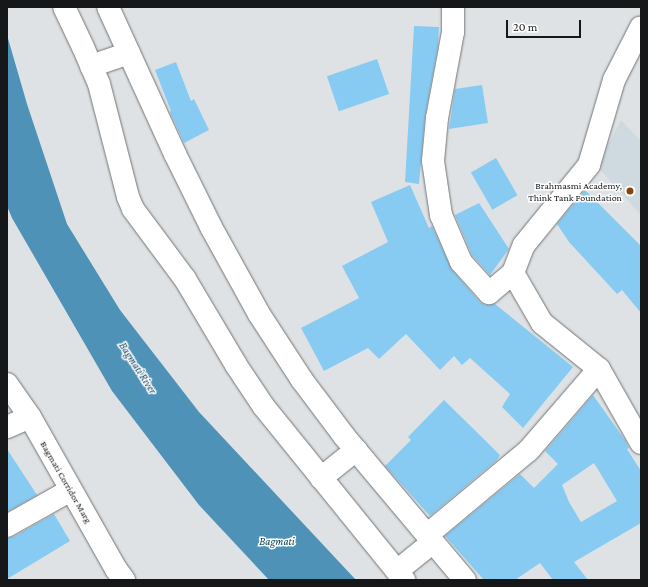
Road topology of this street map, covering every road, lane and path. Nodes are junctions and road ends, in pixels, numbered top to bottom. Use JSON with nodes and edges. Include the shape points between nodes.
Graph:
{"nodes":[{"id":1,"x":64,"y":7,"type":"edge"},
{"id":2,"x":108,"y":7,"type":"edge"},
{"id":3,"x":453,"y":7,"type":"edge"},
{"id":4,"x":641,"y":27,"type":"edge"},
{"id":5,"x":129,"y":53,"type":"junction"},
{"id":6,"x":91,"y":66,"type":"junction"},
{"id":7,"x":513,"y":273,"type":"junction"},
{"id":8,"x":599,"y":369,"type":"junction"},
{"id":9,"x":7,"y":384,"type":"edge"},
{"id":10,"x":30,"y":417,"type":"junction"},
{"id":11,"x":7,"y":427,"type":"edge"},
{"id":12,"x":641,"y":443,"type":"edge"},
{"id":13,"x":356,"y":450,"type":"junction"},
{"id":14,"x":321,"y":478,"type":"junction"},
{"id":15,"x":70,"y":490,"type":"junction"},
{"id":16,"x":7,"y":526,"type":"edge"},
{"id":17,"x":430,"y":539,"type":"junction"},
{"id":18,"x":401,"y":576,"type":"edge"},
{"id":19,"x":124,"y":580,"type":"edge"},
{"id":20,"x":466,"y":580,"type":"edge"}],
"edges":[{"from":1,"to":6,"type":"street"},
{"from":2,"to":5,"type":"street"},
{"from":3,"to":7,"type":"street","via":[[453,32],[437,118],[433,160],[441,215],[461,262],[489,293]]},
{"from":4,"to":7,"type":"street","via":[[614,80],[589,165],[524,245]]},
{"from":5,"to":6,"type":"street"},
{"from":5,"to":13,"type":"street","via":[[208,221],[259,314],[302,380]]},
{"from":6,"to":14,"type":"street","via":[[99,84],[133,209],[185,279],[264,407]]},
{"from":7,"to":8,"type":"street","via":[[542,323]]},
{"from":8,"to":12,"type":"street"},
{"from":8,"to":17,"type":"street","via":[[529,450]]},
{"from":9,"to":10,"type":"street","name":"Bagmati Corridor Marg"},
{"from":10,"to":11,"type":"street"},
{"from":10,"to":15,"type":"street","name":"Bagmati Corridor Marg"},
{"from":13,"to":14,"type":"street"},
{"from":13,"to":17,"type":"street"},
{"from":14,"to":18,"type":"street"},
{"from":15,"to":16,"type":"street"},
{"from":15,"to":19,"type":"street","name":"Bagmati Corridor Marg"},
{"from":17,"to":18,"type":"street"},
{"from":17,"to":20,"type":"street"}]}
